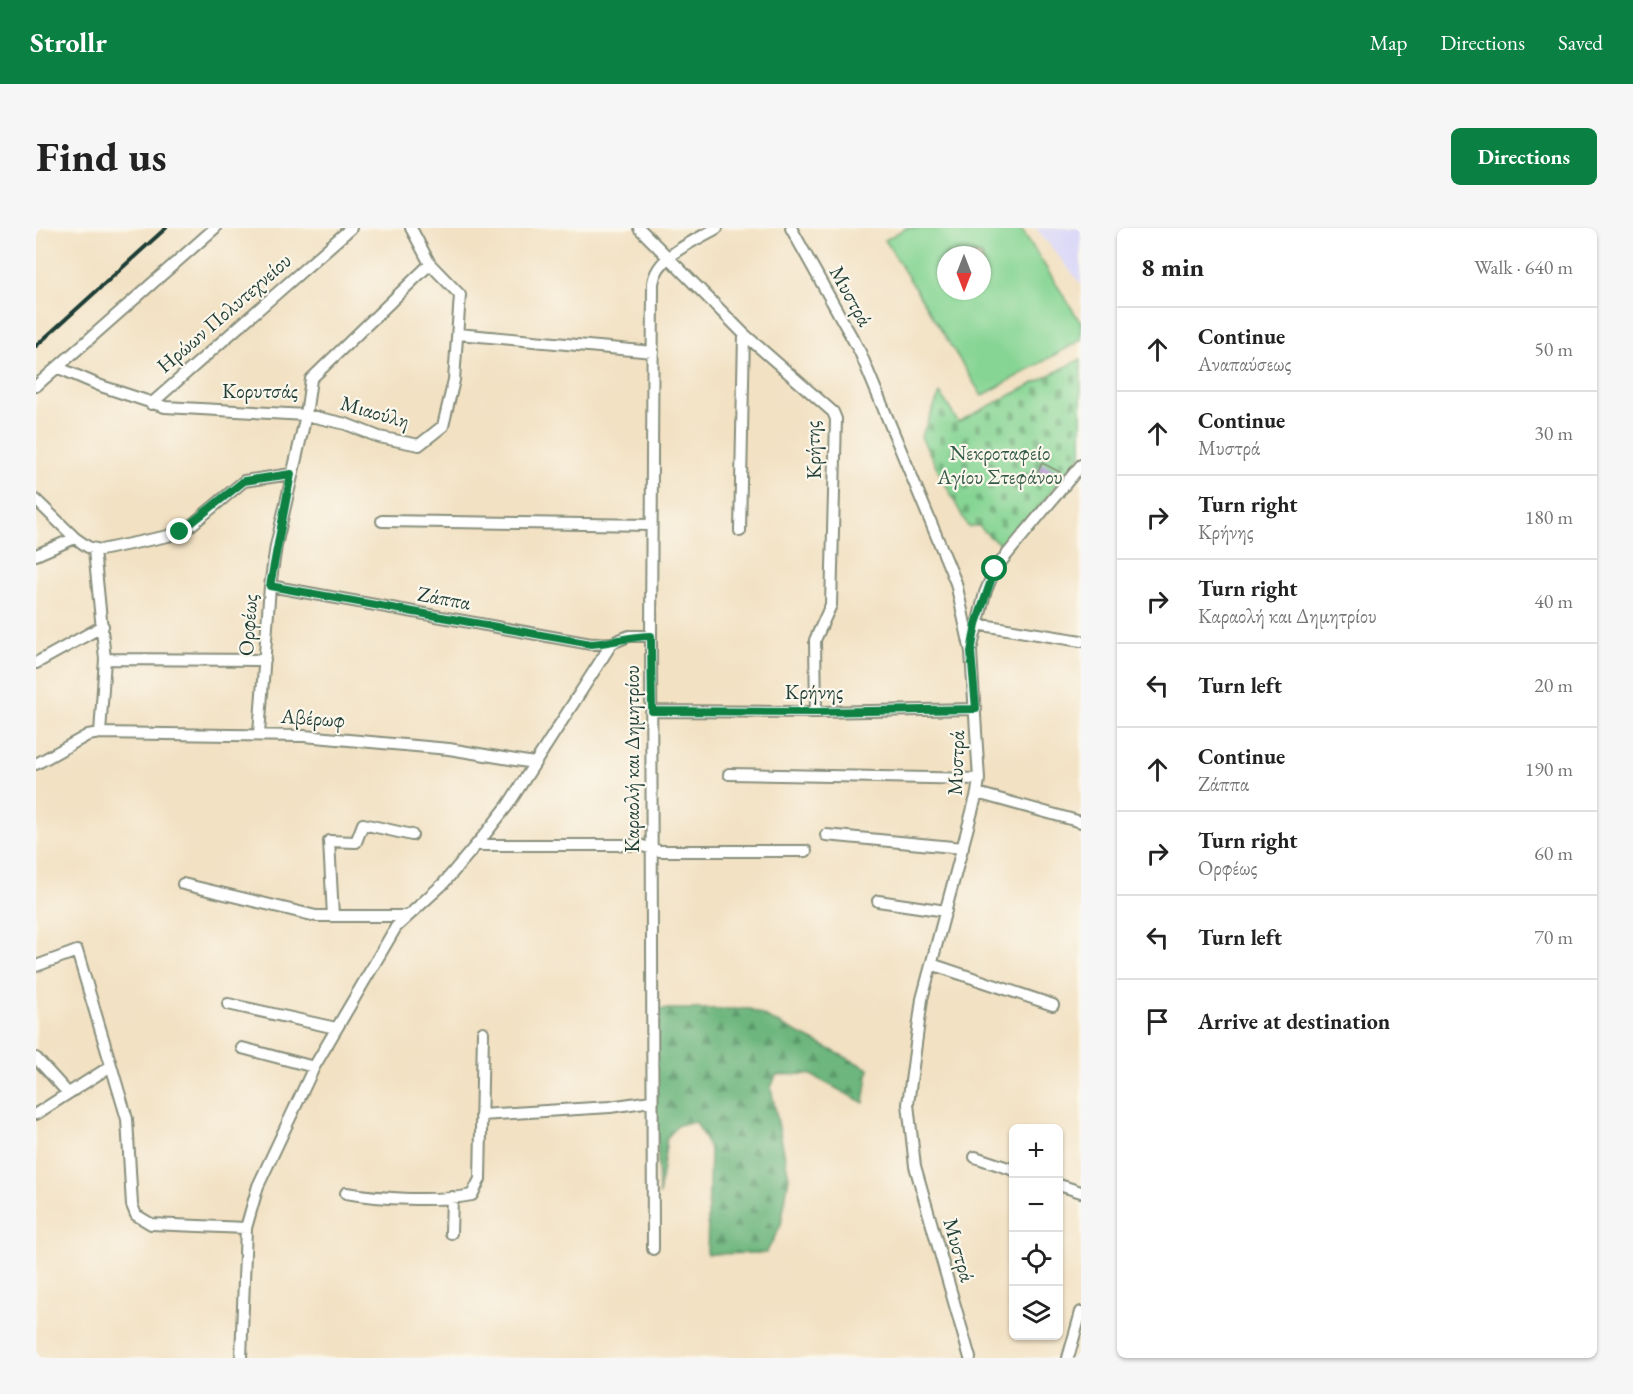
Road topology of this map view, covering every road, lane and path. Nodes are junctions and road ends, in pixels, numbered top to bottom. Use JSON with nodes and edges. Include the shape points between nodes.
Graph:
{"nodes":[{"id":1,"x":215,"y":228,"type":"edge"},
{"id":2,"x":351,"y":228,"type":"edge"},
{"id":3,"x":411,"y":228,"type":"edge"},
{"id":4,"x":639,"y":228,"type":"edge"},
{"id":5,"x":717,"y":228,"type":"edge"},
{"id":6,"x":791,"y":228,"type":"edge"},
{"id":7,"x":669,"y":258,"type":"junction"},
{"id":8,"x":430,"y":264,"type":"junction"},
{"id":9,"x":458,"y":334,"type":"junction"},
{"id":10,"x":744,"y":334,"type":"junction"},
{"id":11,"x":653,"y":352,"type":"junction"},
{"id":12,"x":59,"y":368,"type":"junction"},
{"id":13,"x":36,"y":386,"type":"edge"},
{"id":14,"x":151,"y":404,"type":"junction"},
{"id":15,"x":306,"y":414,"type":"junction"},
{"id":16,"x":1081,"y":465,"type":"edge"},
{"id":17,"x":291,"y":474,"type":"junction"},
{"id":18,"x":36,"y":500,"type":"edge"},
{"id":19,"x":382,"y":522,"type":"dead end"},
{"id":20,"x":651,"y":525,"type":"junction"},
{"id":21,"x":740,"y":531,"type":"dead end"},
{"id":22,"x":75,"y":538,"type":"junction"},
{"id":23,"x":94,"y":549,"type":"junction"},
{"id":24,"x":36,"y":555,"type":"edge"},
{"id":25,"x":270,"y":586,"type":"junction"},
{"id":26,"x":976,"y":624,"type":"junction"},
{"id":27,"x":103,"y":626,"type":"junction"},
{"id":28,"x":651,"y":636,"type":"junction"},
{"id":29,"x":1081,"y":641,"type":"edge"},
{"id":30,"x":612,"y":643,"type":"junction"},
{"id":31,"x":971,"y":652,"type":"junction"},
{"id":32,"x":105,"y":659,"type":"junction"},
{"id":33,"x":265,"y":660,"type":"junction"},
{"id":34,"x":36,"y":663,"type":"edge"},
{"id":35,"x":976,"y":709,"type":"junction"},
{"id":36,"x":652,"y":711,"type":"junction"},
{"id":37,"x":816,"y":712,"type":"junction"},
{"id":38,"x":94,"y":734,"type":"junction"},
{"id":39,"x":260,"y":734,"type":"junction"},
{"id":40,"x":534,"y":763,"type":"junction"},
{"id":41,"x":36,"y":764,"type":"edge"},
{"id":42,"x":729,"y":774,"type":"dead end"},
{"id":43,"x":979,"y":779,"type":"junction"},
{"id":44,"x":977,"y":793,"type":"junction"},
{"id":45,"x":1081,"y":822,"type":"edge"},
{"id":46,"x":412,"y":835,"type":"dead end"},
{"id":47,"x":826,"y":835,"type":"dead end"},
{"id":48,"x":476,"y":845,"type":"junction"},
{"id":49,"x":652,"y":848,"type":"junction"},
{"id":50,"x":963,"y":848,"type":"junction"},
{"id":51,"x":806,"y":851,"type":"dead end"},
{"id":52,"x":183,"y":884,"type":"dead end"},
{"id":53,"x":878,"y":901,"type":"dead end"},
{"id":54,"x":946,"y":911,"type":"junction"},
{"id":55,"x":333,"y":916,"type":"junction"},
{"id":56,"x":406,"y":916,"type":"junction"},
{"id":57,"x":931,"y":964,"type":"junction"},
{"id":58,"x":36,"y":966,"type":"edge"},
{"id":59,"x":228,"y":1004,"type":"dead end"},
{"id":60,"x":1053,"y":1005,"type":"dead end"},
{"id":61,"x":336,"y":1028,"type":"junction"},
{"id":62,"x":483,"y":1032,"type":"dead end"},
{"id":63,"x":242,"y":1048,"type":"dead end"},
{"id":64,"x":36,"y":1058,"type":"edge"},
{"id":65,"x":111,"y":1066,"type":"junction"},
{"id":66,"x":314,"y":1067,"type":"junction"},
{"id":67,"x":68,"y":1093,"type":"junction"},
{"id":68,"x":651,"y":1101,"type":"junction"},
{"id":69,"x":36,"y":1114,"type":"edge"},
{"id":70,"x":481,"y":1115,"type":"junction"},
{"id":71,"x":975,"y":1156,"type":"dead end"},
{"id":72,"x":1009,"y":1168,"type":"edge"},
{"id":73,"x":1063,"y":1186,"type":"edge"},
{"id":74,"x":1081,"y":1192,"type":"edge"},
{"id":75,"x":346,"y":1193,"type":"dead end"},
{"id":76,"x":452,"y":1197,"type":"junction"},
{"id":77,"x":246,"y":1228,"type":"junction"},
{"id":78,"x":451,"y":1233,"type":"dead end"},
{"id":79,"x":653,"y":1249,"type":"dead end"},
{"id":80,"x":1081,"y":1312,"type":"edge"},
{"id":81,"x":241,"y":1358,"type":"edge"},
{"id":82,"x":970,"y":1358,"type":"edge"},
{"id":83,"x":1068,"y":1358,"type":"edge"}],
"edges":[{"from":1,"to":12,"type":"street"},
{"from":2,"to":14,"type":"street","name":"Ηρώων Πολυτεχνείου"},
{"from":3,"to":8,"type":"street"},
{"from":4,"to":7,"type":"street","name":"Κρήτης"},
{"from":5,"to":7,"type":"street","name":"Καραολή και Δημητρίου"},
{"from":6,"to":31,"type":"street","name":"Μυστρά","via":[[860,352],[896,435],[956,583]]},
{"from":7,"to":10,"type":"street","name":"Κρήτης"},
{"from":7,"to":11,"type":"street","name":"Καραολή και Δημητρίου","via":[[654,277]]},
{"from":8,"to":9,"type":"street","via":[[460,296]]},
{"from":8,"to":15,"type":"street","name":"Κορυτσάς","via":[[311,379]]},
{"from":9,"to":11,"type":"street"},
{"from":9,"to":15,"type":"street","name":"Μιαούλη","via":[[454,380],[443,426],[419,445]]},
{"from":10,"to":21,"type":"street"},
{"from":10,"to":37,"type":"street","name":"Κρήτης","via":[[833,412],[836,419],[831,605],[815,640]]},
{"from":11,"to":20,"type":"street","name":"Καραολή και Δημητρίου"},
{"from":12,"to":13,"type":"street"},
{"from":12,"to":14,"type":"street","name":"Κορυτσάς"},
{"from":14,"to":15,"type":"street","name":"Κορυτσάς","via":[[196,411]]},
{"from":15,"to":17,"type":"street","name":"Ορφέως"},
{"from":16,"to":26,"type":"street","via":[[995,569]]},
{"from":17,"to":23,"type":"street","via":[[244,481],[180,532]]},
{"from":17,"to":25,"type":"street","name":"Ορφέως"},
{"from":18,"to":22,"type":"street"},
{"from":19,"to":20,"type":"street"},
{"from":20,"to":28,"type":"street","name":"Καραολή και Δημητρίου"},
{"from":22,"to":23,"type":"street"},
{"from":22,"to":24,"type":"street"},
{"from":23,"to":27,"type":"street"},
{"from":25,"to":30,"type":"street","name":"Ζάππα","via":[[591,644]]},
{"from":25,"to":33,"type":"street","name":"Ορφέως"},
{"from":26,"to":29,"type":"street"},
{"from":26,"to":31,"type":"street"},
{"from":27,"to":32,"type":"street"},
{"from":27,"to":34,"type":"street"},
{"from":28,"to":30,"type":"street","name":"Ζάππα","via":[[629,636]]},
{"from":28,"to":36,"type":"street","name":"Καραολή και Δημητρίου"},
{"from":30,"to":40,"type":"street"},
{"from":31,"to":35,"type":"street","name":"Μυστρά"},
{"from":32,"to":33,"type":"street"},
{"from":32,"to":38,"type":"street"},
{"from":33,"to":39,"type":"street","name":"Ορφέως"},
{"from":35,"to":37,"type":"street","name":"Κρήνης"},
{"from":35,"to":43,"type":"street","name":"Μυστρά"},
{"from":36,"to":37,"type":"street","name":"Κρήνης"},
{"from":36,"to":49,"type":"street","name":"Καραολή και Δημητρίου"},
{"from":38,"to":39,"type":"street","name":"Αβέρωφ"},
{"from":38,"to":41,"type":"street"},
{"from":39,"to":40,"type":"street","name":"Αβέρωφ","via":[[398,744]]},
{"from":40,"to":48,"type":"street","via":[[508,805]]},
{"from":42,"to":43,"type":"street"},
{"from":43,"to":44,"type":"street","name":"Μυστρά"},
{"from":44,"to":45,"type":"street"},
{"from":44,"to":50,"type":"street","name":"Μυστρά"},
{"from":46,"to":55,"type":"street","via":[[363,824],[356,842],[329,841]]},
{"from":47,"to":50,"type":"street"},
{"from":48,"to":49,"type":"street"},
{"from":48,"to":56,"type":"street","via":[[442,884]]},
{"from":49,"to":51,"type":"street"},
{"from":49,"to":68,"type":"street","name":"Καραολή και Δημητρίου"},
{"from":50,"to":54,"type":"street","name":"Μυστρά"},
{"from":52,"to":55,"type":"street","via":[[316,916]]},
{"from":53,"to":54,"type":"street"},
{"from":54,"to":57,"type":"street","name":"Μυστρά"},
{"from":55,"to":56,"type":"street"},
{"from":56,"to":61,"type":"street"},
{"from":57,"to":60,"type":"street"},
{"from":57,"to":82,"type":"street","name":"Μυστρά","via":[[916,1034],[908,1104],[915,1166]]},
{"from":58,"to":65,"type":"street","via":[[77,951]]},
{"from":59,"to":61,"type":"street"},
{"from":61,"to":66,"type":"street"},
{"from":62,"to":70,"type":"street"},
{"from":63,"to":66,"type":"street"},
{"from":64,"to":67,"type":"street"},
{"from":65,"to":67,"type":"street"},
{"from":65,"to":77,"type":"street","via":[[127,1119],[132,1205],[136,1215],[151,1224]]},
{"from":66,"to":77,"type":"street","via":[[258,1186]]},
{"from":67,"to":69,"type":"street"},
{"from":68,"to":70,"type":"street"},
{"from":68,"to":79,"type":"street","name":"Καραολή και Δημητρίου"},
{"from":70,"to":76,"type":"street","via":[[477,1189],[472,1195]]},
{"from":71,"to":72,"type":"street"},
{"from":73,"to":74,"type":"street"},
{"from":75,"to":76,"type":"street","via":[[369,1197]]},
{"from":76,"to":78,"type":"street"},
{"from":77,"to":81,"type":"street"},
{"from":80,"to":83,"type":"street"}]}
